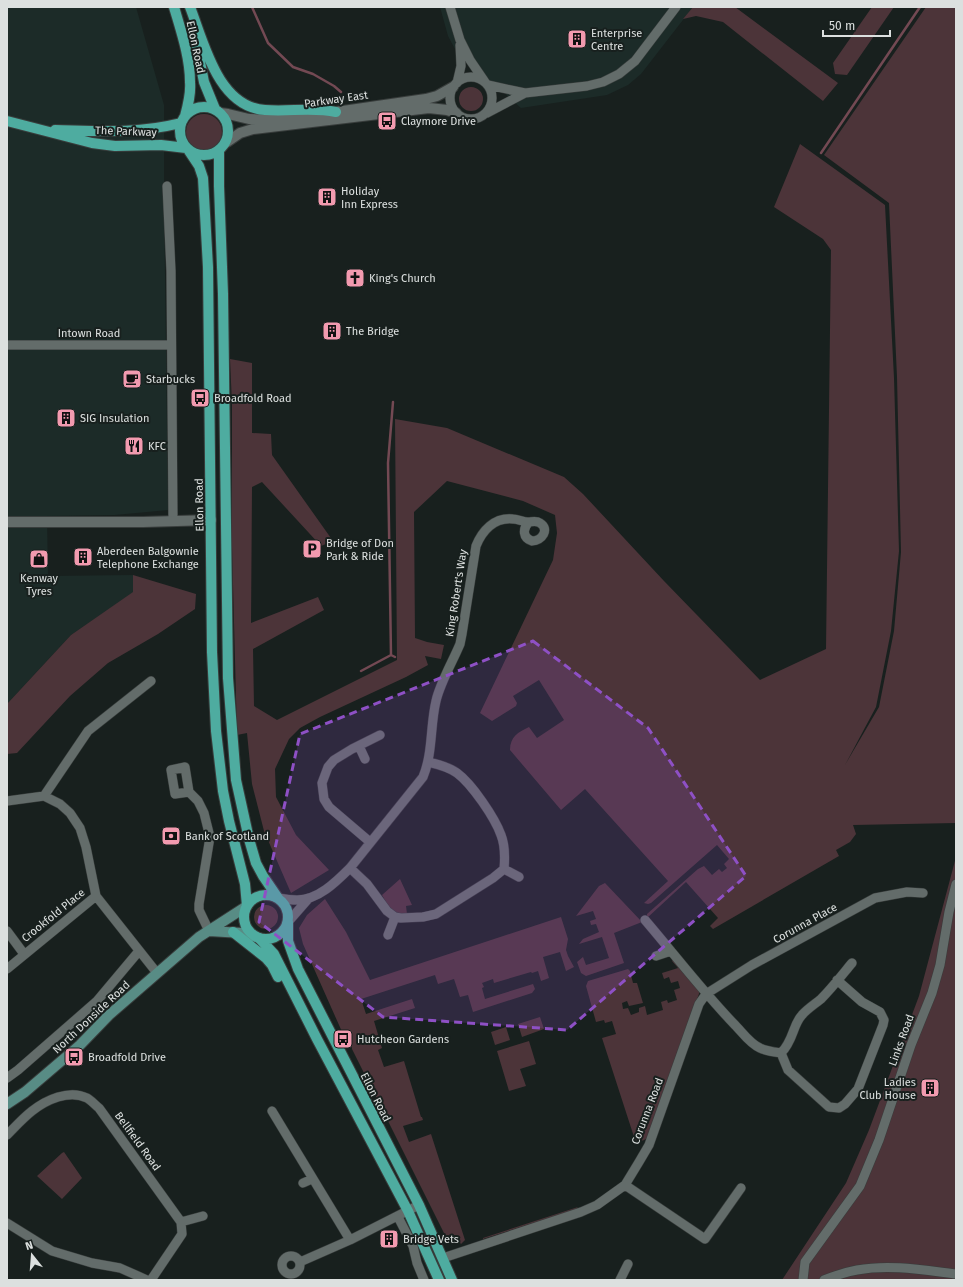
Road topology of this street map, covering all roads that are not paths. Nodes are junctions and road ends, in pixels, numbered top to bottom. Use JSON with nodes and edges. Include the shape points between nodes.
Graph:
{"nodes":[{"id":1,"x":174,"y":7,"type":"edge"},
{"id":2,"x":189,"y":7,"type":"edge"},
{"id":3,"x":450,"y":7,"type":"edge"},
{"id":4,"x":676,"y":7,"type":"edge"},
{"id":5,"x":460,"y":40,"type":"junction"},
{"id":6,"x":487,"y":84,"type":"junction"},
{"id":7,"x":455,"y":85,"type":"junction"},
{"id":8,"x":525,"y":93,"type":"junction"},
{"id":9,"x":218,"y":111,"type":"junction"},
{"id":10,"x":336,"y":112,"type":"junction"},
{"id":11,"x":456,"y":113,"type":"junction"},
{"id":12,"x":487,"y":113,"type":"junction"},
{"id":13,"x":183,"y":120,"type":"junction"},
{"id":14,"x":7,"y":121,"type":"edge"},
{"id":15,"x":42,"y":130,"type":"junction"},
{"id":16,"x":227,"y":142,"type":"junction"},
{"id":17,"x":188,"y":149,"type":"junction"},
{"id":18,"x":219,"y":151,"type":"junction"},
{"id":19,"x":168,"y":186,"type":"dead end"},
{"id":20,"x":171,"y":345,"type":"junction"},
{"id":21,"x":7,"y":346,"type":"edge"},
{"id":22,"x":211,"y":520,"type":"junction"},
{"id":23,"x":173,"y":521,"type":"junction"},
{"id":24,"x":7,"y":522,"type":"edge"},
{"id":25,"x":529,"y":522,"type":"dead end"},
{"id":26,"x":149,"y":686,"type":"dead end"},
{"id":27,"x":380,"y":735,"type":"dead end"},
{"id":28,"x":359,"y":746,"type":"junction"},
{"id":29,"x":365,"y":759,"type":"dead end"},
{"id":30,"x":428,"y":762,"type":"junction"},
{"id":31,"x":190,"y":792,"type":"dead end"},
{"id":32,"x":44,"y":796,"type":"junction"},
{"id":33,"x":7,"y":801,"type":"edge"},
{"id":34,"x":370,"y":842,"type":"junction"},
{"id":35,"x":350,"y":868,"type":"junction"},
{"id":36,"x":504,"y":869,"type":"junction"},
{"id":37,"x":519,"y":877,"type":"dead end"},
{"id":38,"x":956,"y":884,"type":"edge"},
{"id":39,"x":923,"y":893,"type":"dead end"},
{"id":40,"x":96,"y":896,"type":"junction"},
{"id":41,"x":278,"y":898,"type":"junction"},
{"id":42,"x":310,"y":898,"type":"junction"},
{"id":43,"x":247,"y":906,"type":"junction"},
{"id":44,"x":394,"y":917,"type":"junction"},
{"id":45,"x":645,"y":920,"type":"dead end"},
{"id":46,"x":288,"y":922,"type":"junction"},
{"id":47,"x":7,"y":931,"type":"edge"},
{"id":48,"x":209,"y":931,"type":"junction"},
{"id":49,"x":233,"y":932,"type":"junction"},
{"id":50,"x":388,"y":935,"type":"dead end"},
{"id":51,"x":259,"y":938,"type":"junction"},
{"id":52,"x":139,"y":951,"type":"junction"},
{"id":53,"x":671,"y":951,"type":"junction"},
{"id":54,"x":24,"y":954,"type":"junction"},
{"id":55,"x":656,"y":956,"type":"dead end"},
{"id":56,"x":852,"y":963,"type":"dead end"},
{"id":57,"x":7,"y":970,"type":"edge"},
{"id":58,"x":157,"y":973,"type":"junction"},
{"id":59,"x":837,"y":980,"type":"junction"},
{"id":60,"x":706,"y":994,"type":"junction"},
{"id":61,"x":316,"y":1039,"type":"junction"},
{"id":62,"x":781,"y":1053,"type":"junction"},
{"id":63,"x":7,"y":1078,"type":"edge"},
{"id":64,"x":7,"y":1104,"type":"edge"},
{"id":65,"x":272,"y":1111,"type":"dead end"},
{"id":66,"x":7,"y":1135,"type":"edge"},
{"id":67,"x":312,"y":1179,"type":"junction"},
{"id":68,"x":303,"y":1183,"type":"dead end"},
{"id":69,"x":625,"y":1185,"type":"junction"},
{"id":70,"x":741,"y":1188,"type":"dead end"},
{"id":71,"x":420,"y":1205,"type":"junction"},
{"id":72,"x":408,"y":1211,"type":"junction"},
{"id":73,"x":203,"y":1216,"type":"dead end"},
{"id":74,"x":398,"y":1217,"type":"junction"},
{"id":75,"x":181,"y":1222,"type":"junction"},
{"id":76,"x":7,"y":1223,"type":"edge"},
{"id":77,"x":350,"y":1240,"type":"junction"},
{"id":78,"x":443,"y":1258,"type":"junction"},
{"id":79,"x":300,"y":1262,"type":"dead end"},
{"id":80,"x":628,"y":1264,"type":"dead end"},
{"id":81,"x":956,"y":1274,"type":"edge"},
{"id":82,"x":147,"y":1280,"type":"edge"},
{"id":83,"x":151,"y":1280,"type":"edge"},
{"id":84,"x":424,"y":1280,"type":"edge"},
{"id":85,"x":438,"y":1280,"type":"edge"},
{"id":86,"x":452,"y":1280,"type":"edge"},
{"id":87,"x":620,"y":1280,"type":"edge"},
{"id":88,"x":803,"y":1280,"type":"edge"},
{"id":89,"x":824,"y":1280,"type":"edge"}],
"edges":[{"from":1,"to":13,"type":"main road","name":"Ellon Road","via":[[190,77],[189,96]]},
{"from":2,"to":9,"type":"main road","name":"Ellon Road","via":[[204,82]]},
{"from":2,"to":10,"type":"main road","via":[[219,79],[236,99],[247,106],[264,110],[312,109]]},
{"from":3,"to":5,"type":"street"},
{"from":4,"to":8,"type":"street","via":[[635,61],[619,74],[595,84]]},
{"from":5,"to":6,"type":"street"},
{"from":5,"to":7,"type":"street","via":[[461,66]]},
{"from":6,"to":7,"type":"street","via":[[471,77]]},
{"from":6,"to":8,"type":"street"},
{"from":6,"to":12,"type":"street","via":[[492,99]]},
{"from":7,"to":10,"type":"street","name":"Parkway East","via":[[437,96],[426,99]]},
{"from":7,"to":11,"type":"street","via":[[450,98]]},
{"from":8,"to":12,"type":"street"},
{"from":9,"to":10,"type":"street","name":"Parkway East","via":[[262,120]]},
{"from":9,"to":13,"type":"main road","via":[[199,107],[192,110]]},
{"from":9,"to":16,"type":"main road","via":[[226,119],[229,134]]},
{"from":11,"to":12,"type":"street","via":[[470,120]]},
{"from":11,"to":16,"type":"street","name":"Parkway East","via":[[429,108],[253,129],[240,133]]},
{"from":13,"to":15,"type":"main road","name":"The Parkway","via":[[159,129],[134,131]]},
{"from":13,"to":17,"type":"main road","via":[[180,136]]},
{"from":14,"to":15,"type":"main road","name":"The Parkway"},
{"from":15,"to":17,"type":"main road","name":"The Parkway","via":[[92,143],[126,146],[162,145]]},
{"from":16,"to":18,"type":"main road"},
{"from":17,"to":18,"type":"main road","via":[[195,154],[207,156]]},
{"from":17,"to":22,"type":"main road","name":"Ellon Road","via":[[199,166],[205,196]]},
{"from":18,"to":41,"type":"main road","via":[[228,686],[236,780],[249,839],[256,863]]},
{"from":19,"to":20,"type":"street"},
{"from":20,"to":21,"type":"street","name":"Intown Road"},
{"from":20,"to":23,"type":"street"},
{"from":22,"to":23,"type":"street"},
{"from":22,"to":43,"type":"main road","name":"Ellon Road","via":[[212,652],[216,731],[223,791],[245,884]]},
{"from":23,"to":24,"type":"street"},
{"from":25,"to":30,"type":"street","name":"King Robert's Way","via":[[513,519],[498,521],[485,529],[479,537],[460,644],[436,698]]},
{"from":26,"to":32,"type":"street","via":[[88,731]]},
{"from":27,"to":28,"type":"street"},
{"from":28,"to":29,"type":"street"},
{"from":28,"to":34,"type":"street","via":[[328,766],[322,791],[329,807]]},
{"from":30,"to":34,"type":"street","name":"King Robert's Way","via":[[423,777]]},
{"from":30,"to":36,"type":"street","via":[[457,773],[482,802],[501,836]]},
{"from":31,"to":48,"type":"street","via":[[204,813],[210,837],[199,904],[199,910]]},
{"from":32,"to":33,"type":"street"},
{"from":32,"to":40,"type":"street","via":[[60,804],[80,828]]},
{"from":34,"to":35,"type":"street","name":"King Robert's Way"},
{"from":35,"to":42,"type":"street","name":"King Robert's Way","via":[[326,889]]},
{"from":35,"to":44,"type":"street"},
{"from":36,"to":37,"type":"street"},
{"from":36,"to":44,"type":"street","via":[[436,914],[409,918]]},
{"from":38,"to":88,"type":"street","name":"Links Road","via":[[932,993],[911,1045],[879,1140],[860,1186],[805,1262]]},
{"from":39,"to":60,"type":"street","name":"Corunna Place","via":[[907,892],[875,898],[752,965]]},
{"from":40,"to":52,"type":"street"},
{"from":40,"to":54,"type":"street","name":"Crookfold Place"},
{"from":41,"to":42,"type":"street","name":"King Robert's Way"},
{"from":41,"to":43,"type":"main road","via":[[261,896]]},
{"from":41,"to":46,"type":"main road","via":[[287,910]]},
{"from":42,"to":46,"type":"street","name":"King Robert's Way"},
{"from":43,"to":48,"type":"main road","name":"North Donside Road"},
{"from":43,"to":51,"type":"main road","via":[[244,917],[246,925]]},
{"from":44,"to":50,"type":"street"},
{"from":45,"to":53,"type":"street"},
{"from":46,"to":51,"type":"main road","via":[[277,936]]},
{"from":46,"to":71,"type":"main road","name":"Ellon Road","via":[[288,941],[298,969]]},
{"from":47,"to":54,"type":"street"},
{"from":48,"to":49,"type":"main road"},
{"from":48,"to":58,"type":"main road","name":"North Donside Road"},
{"from":49,"to":51,"type":"main road"},
{"from":49,"to":61,"type":"main road","via":[[272,965],[298,1018]]},
{"from":51,"to":61,"type":"main road","via":[[274,954]]},
{"from":52,"to":58,"type":"street"},
{"from":52,"to":63,"type":"street","name":"North Donside Road","via":[[97,1001]]},
{"from":53,"to":55,"type":"street"},
{"from":53,"to":60,"type":"street"},
{"from":54,"to":57,"type":"street","name":"Crookfold Place"},
{"from":56,"to":59,"type":"street"},
{"from":58,"to":64,"type":"main road","name":"North Donside Road","via":[[109,1015],[80,1045]]},
{"from":59,"to":62,"type":"street","via":[[802,1014],[790,1041]]},
{"from":59,"to":62,"type":"street","via":[[862,1002],[880,1012],[884,1020],[858,1089],[839,1108],[829,1107],[788,1070]]},
{"from":60,"to":62,"type":"street","via":[[753,1044]]},
{"from":60,"to":69,"type":"street","name":"Corunna Road","via":[[700,1004],[649,1145]]},
{"from":61,"to":72,"type":"main road"},
{"from":65,"to":67,"type":"street"},
{"from":66,"to":75,"type":"street","name":"Bellfield Road","via":[[40,1105],[70,1095],[87,1098],[99,1108]]},
{"from":67,"to":68,"type":"street"},
{"from":67,"to":77,"type":"street"},
{"from":69,"to":70,"type":"street","via":[[705,1239]]},
{"from":69,"to":78,"type":"street","name":"Corunna Road","via":[[597,1205],[581,1212]]},
{"from":71,"to":72,"type":"street"},
{"from":71,"to":78,"type":"main road","name":"Ellon Road"},
{"from":72,"to":74,"type":"street"},
{"from":72,"to":85,"type":"main road"},
{"from":73,"to":75,"type":"street"},
{"from":74,"to":77,"type":"street"},
{"from":74,"to":84,"type":"street","via":[[413,1246]]},
{"from":75,"to":83,"type":"street","via":[[182,1234]]},
{"from":76,"to":82,"type":"street","via":[[52,1251],[120,1268]]},
{"from":77,"to":79,"type":"street"},
{"from":78,"to":86,"type":"main road","name":"Ellon Road"},
{"from":80,"to":87,"type":"street"},
{"from":81,"to":89,"type":"street","via":[[905,1268],[878,1268],[856,1270]]}]}
